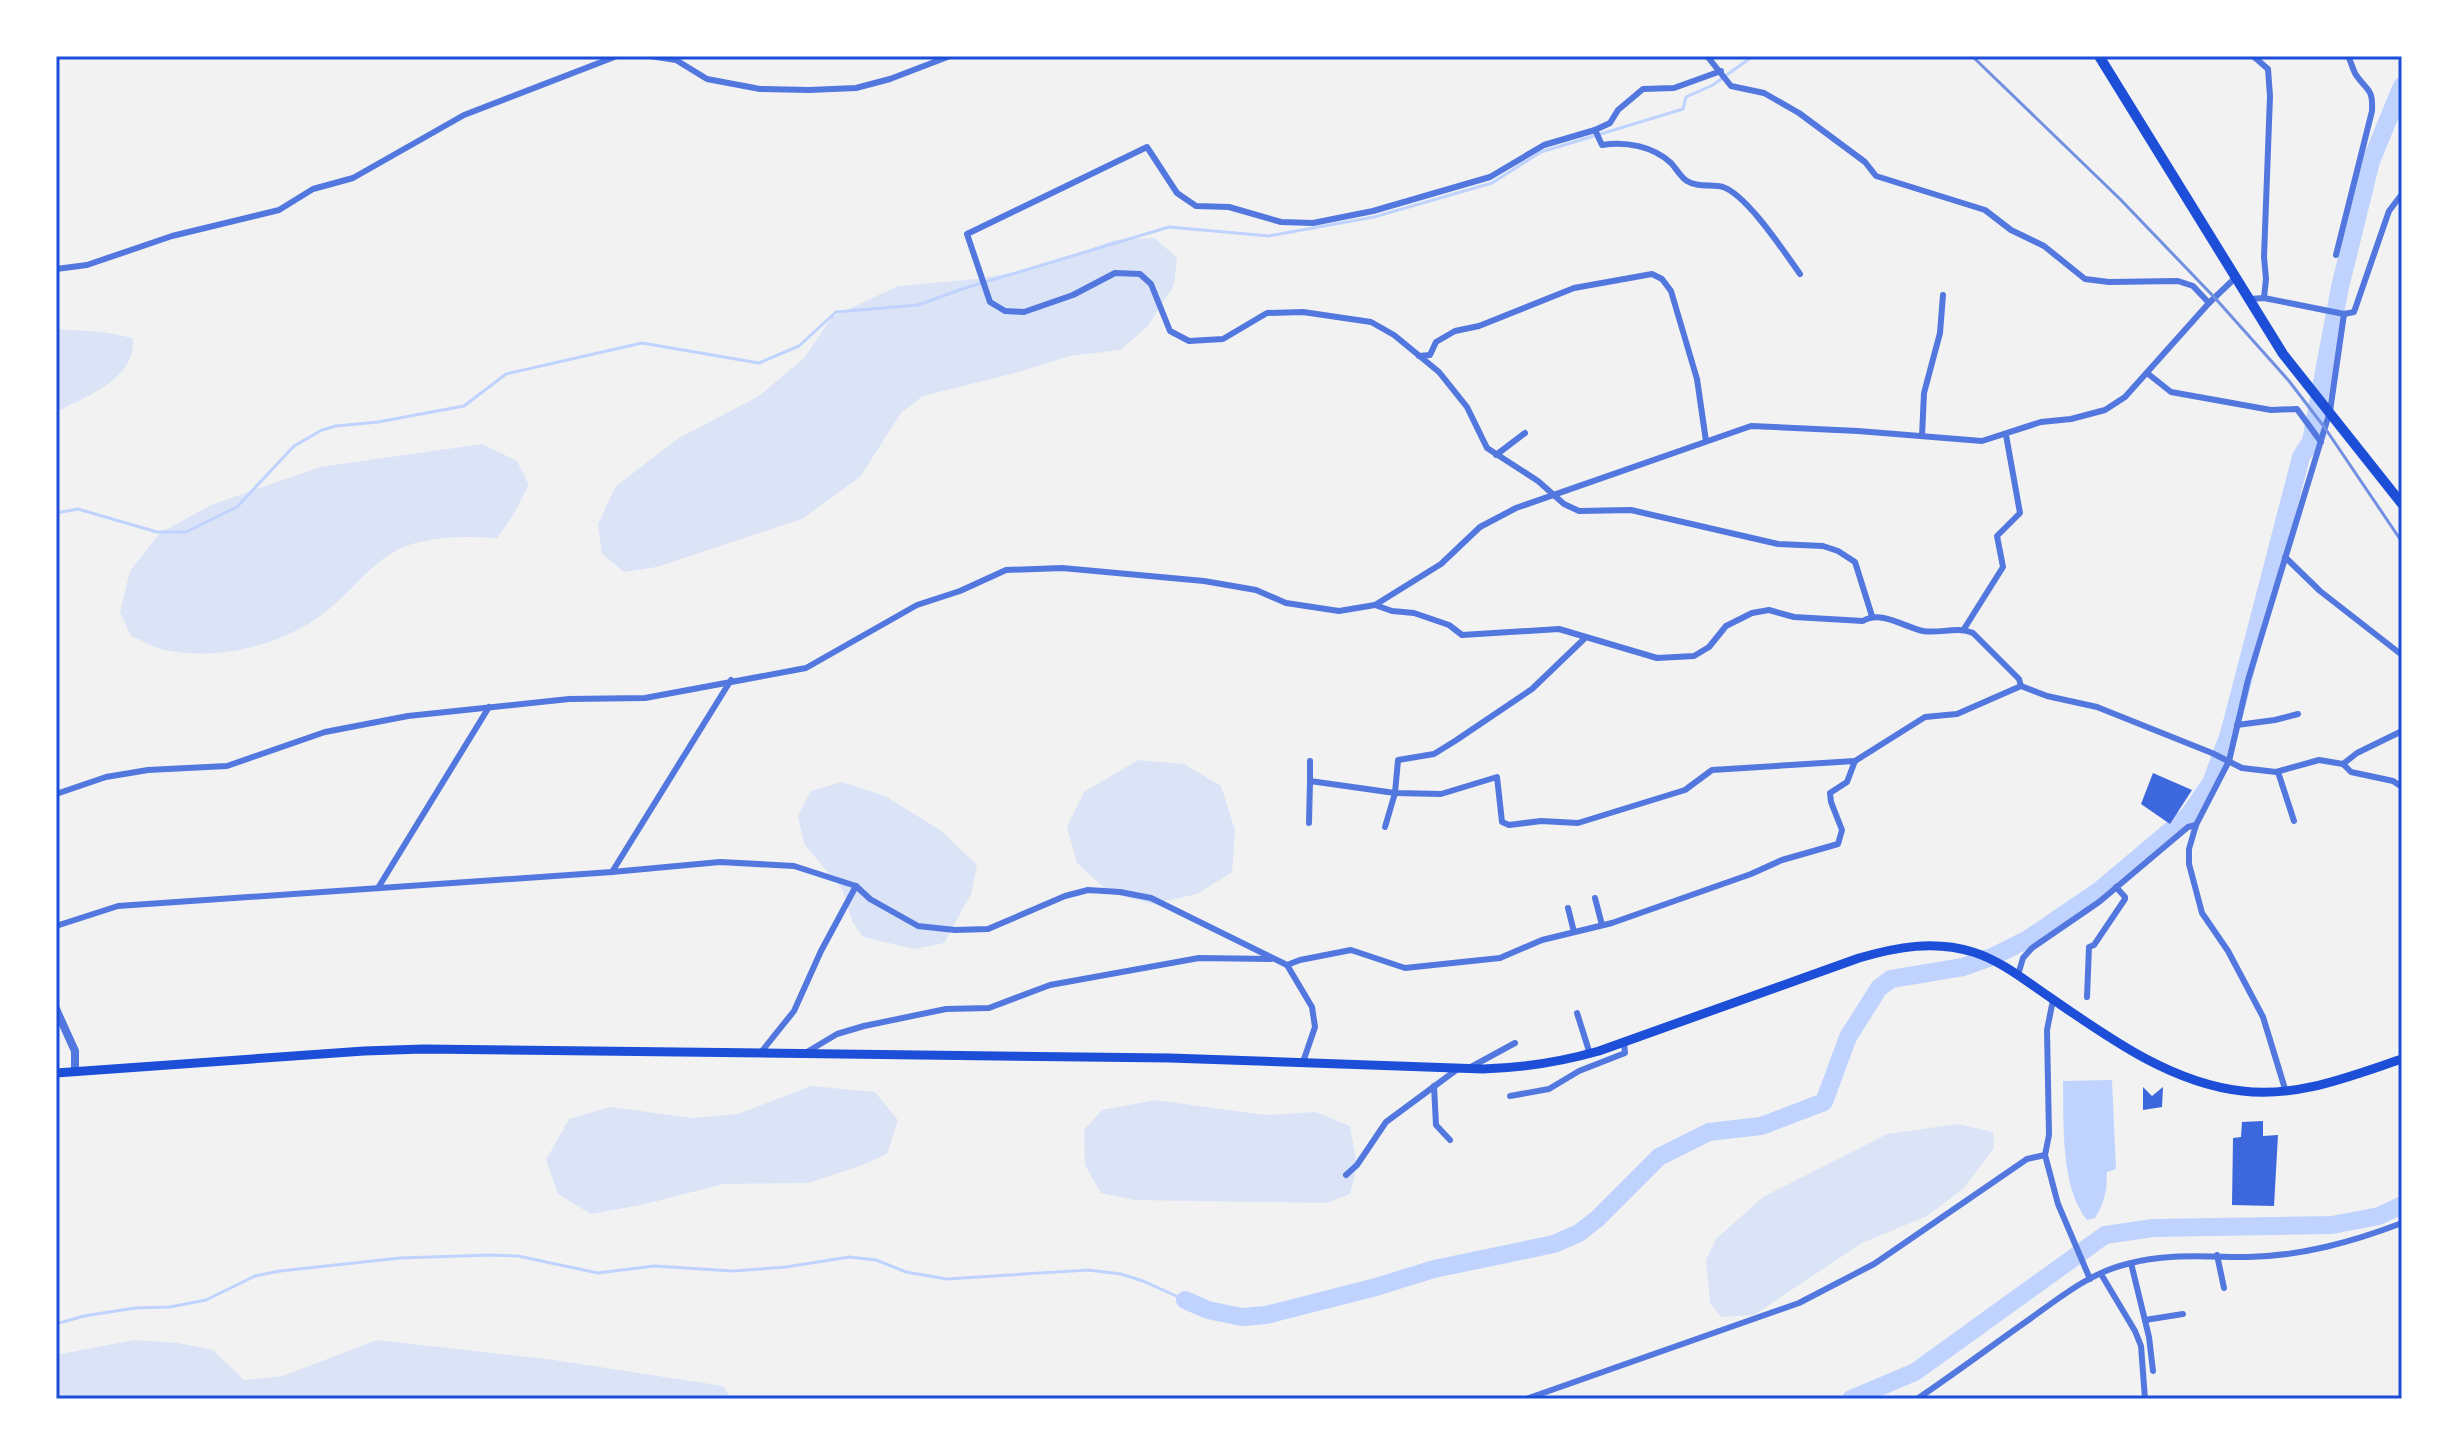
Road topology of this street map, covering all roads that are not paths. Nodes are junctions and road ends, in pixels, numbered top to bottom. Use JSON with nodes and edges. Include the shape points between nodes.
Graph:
{"nodes":[{"id":1,"x":617,"y":56,"type":"edge"},
{"id":2,"x":650,"y":56,"type":"edge"},
{"id":3,"x":950,"y":56,"type":"edge"},
{"id":4,"x":1707,"y":56,"type":"edge"},
{"id":5,"x":2099,"y":56,"type":"edge"},
{"id":6,"x":2253,"y":56,"type":"edge"},
{"id":7,"x":2348,"y":56,"type":"edge"},
{"id":8,"x":1721,"y":71,"type":"junction"},
{"id":9,"x":1596,"y":132,"type":"junction"},
{"id":10,"x":2402,"y":194,"type":"edge"},
{"id":11,"x":2336,"y":255,"type":"dead end"},
{"id":12,"x":56,"y":269,"type":"edge"},
{"id":13,"x":1800,"y":274,"type":"dead end"},
{"id":14,"x":2234,"y":279,"type":"junction"},
{"id":15,"x":1943,"y":295,"type":"dead end"},
{"id":16,"x":2264,"y":298,"type":"junction"},
{"id":17,"x":2247,"y":300,"type":"junction"},
{"id":18,"x":2209,"y":303,"type":"junction"},
{"id":19,"x":2344,"y":314,"type":"junction"},
{"id":20,"x":1419,"y":356,"type":"junction"},
{"id":21,"x":2147,"y":373,"type":"junction"},
{"id":22,"x":2328,"y":409,"type":"junction"},
{"id":23,"x":1525,"y":433,"type":"dead end"},
{"id":24,"x":2006,"y":435,"type":"junction"},
{"id":25,"x":1922,"y":436,"type":"junction"},
{"id":26,"x":1706,"y":441,"type":"junction"},
{"id":27,"x":2321,"y":442,"type":"junction"},
{"id":28,"x":1496,"y":455,"type":"junction"},
{"id":29,"x":1551,"y":496,"type":"junction"},
{"id":30,"x":2402,"y":504,"type":"edge"},
{"id":31,"x":2285,"y":557,"type":"junction"},
{"id":32,"x":1375,"y":605,"type":"junction"},
{"id":33,"x":1872,"y":616,"type":"junction"},
{"id":34,"x":1964,"y":629,"type":"junction"},
{"id":35,"x":1584,"y":639,"type":"junction"},
{"id":36,"x":2402,"y":655,"type":"edge"},
{"id":37,"x":731,"y":680,"type":"junction"},
{"id":38,"x":2021,"y":686,"type":"junction"},
{"id":39,"x":489,"y":707,"type":"junction"},
{"id":40,"x":2298,"y":714,"type":"dead end"},
{"id":41,"x":2237,"y":725,"type":"junction"},
{"id":42,"x":2402,"y":731,"type":"edge"},
{"id":43,"x":1310,"y":761,"type":"dead end"},
{"id":44,"x":1855,"y":761,"type":"junction"},
{"id":45,"x":2229,"y":761,"type":"junction"},
{"id":46,"x":2343,"y":764,"type":"junction"},
{"id":47,"x":2278,"y":772,"type":"junction"},
{"id":48,"x":1310,"y":781,"type":"junction"},
{"id":49,"x":2402,"y":787,"type":"edge"},
{"id":50,"x":1395,"y":793,"type":"junction"},
{"id":51,"x":56,"y":794,"type":"edge"},
{"id":52,"x":2294,"y":821,"type":"dead end"},
{"id":53,"x":1309,"y":823,"type":"dead end"},
{"id":54,"x":2196,"y":825,"type":"junction"},
{"id":55,"x":1385,"y":827,"type":"dead end"},
{"id":56,"x":612,"y":872,"type":"junction"},
{"id":57,"x":856,"y":886,"type":"junction"},
{"id":58,"x":2116,"y":887,"type":"junction"},
{"id":59,"x":378,"y":888,"type":"junction"},
{"id":60,"x":1595,"y":898,"type":"dead end"},
{"id":61,"x":1568,"y":908,"type":"dead end"},
{"id":62,"x":1602,"y":925,"type":"junction"},
{"id":63,"x":56,"y":926,"type":"edge"},
{"id":64,"x":1574,"y":932,"type":"junction"},
{"id":65,"x":1274,"y":959,"type":"junction"},
{"id":66,"x":1287,"y":965,"type":"junction"},
{"id":67,"x":2018,"y":975,"type":"junction"},
{"id":68,"x":2087,"y":997,"type":"dead end"},
{"id":69,"x":2053,"y":999,"type":"junction"},
{"id":70,"x":56,"y":1009,"type":"edge"},
{"id":71,"x":1577,"y":1013,"type":"dead end"},
{"id":72,"x":1624,"y":1042,"type":"junction"},
{"id":73,"x":1515,"y":1043,"type":"dead end"},
{"id":74,"x":762,"y":1051,"type":"junction"},
{"id":75,"x":807,"y":1052,"type":"junction"},
{"id":76,"x":1590,"y":1054,"type":"junction"},
{"id":77,"x":2402,"y":1059,"type":"edge"},
{"id":78,"x":1303,"y":1062,"type":"junction"},
{"id":79,"x":1464,"y":1068,"type":"junction"},
{"id":80,"x":75,"y":1072,"type":"junction"},
{"id":81,"x":56,"y":1073,"type":"edge"},
{"id":82,"x":1434,"y":1086,"type":"junction"},
{"id":83,"x":2286,"y":1092,"type":"junction"},
{"id":84,"x":1510,"y":1096,"type":"dead end"},
{"id":85,"x":1450,"y":1140,"type":"dead end"},
{"id":86,"x":2045,"y":1155,"type":"junction"},
{"id":87,"x":1346,"y":1175,"type":"dead end"},
{"id":88,"x":2402,"y":1223,"type":"edge"},
{"id":89,"x":2217,"y":1255,"type":"junction"},
{"id":90,"x":2131,"y":1263,"type":"junction"},
{"id":91,"x":2101,"y":1274,"type":"junction"},
{"id":92,"x":2090,"y":1279,"type":"junction"},
{"id":93,"x":2224,"y":1288,"type":"dead end"},
{"id":94,"x":2183,"y":1314,"type":"dead end"},
{"id":95,"x":2145,"y":1320,"type":"junction"},
{"id":96,"x":2153,"y":1371,"type":"dead end"},
{"id":97,"x":1526,"y":1399,"type":"edge"},
{"id":98,"x":1917,"y":1399,"type":"edge"},
{"id":99,"x":2145,"y":1399,"type":"edge"}],
"edges":[{"from":1,"to":12,"type":"street","via":[[464,115],[353,178],[313,189],[279,210],[172,236],[87,265]]},
{"from":2,"to":3,"type":"street","via":[[676,60],[707,79],[760,89],[809,90],[856,88]]},
{"from":4,"to":8,"type":"street"},
{"from":5,"to":14,"type":"highway"},
{"from":6,"to":16,"type":"street","via":[[2268,69],[2270,96]]},
{"from":7,"to":11,"type":"street","via":[[2373,98]]},
{"from":8,"to":9,"type":"street","via":[[1674,88],[1643,89]]},
{"from":8,"to":18,"type":"street","via":[[1731,86],[1764,93],[1799,113],[1876,176],[1985,210],[2085,279],[2178,281],[2193,286]]},
{"from":9,"to":13,"type":"street","via":[[1602,145],[1622,142],[1651,151],[1687,181],[1736,193]]},
{"from":9,"to":20,"type":"street","via":[[1544,145],[1490,177],[1313,223],[1196,206],[1177,193],[1147,147],[967,234],[990,302],[1005,311],[1024,312],[1115,273],[1140,274],[1151,284],[1170,331],[1189,341],[1223,339],[1267,313],[1303,312],[1371,322]]},
{"from":10,"to":19,"type":"street","via":[[2389,211],[2354,312]]},
{"from":14,"to":17,"type":"highway"},
{"from":14,"to":18,"type":"street"},
{"from":15,"to":25,"type":"street","via":[[1940,333],[1924,393]]},
{"from":16,"to":17,"type":"street"},
{"from":16,"to":19,"type":"street"},
{"from":17,"to":22,"type":"highway"},
{"from":18,"to":21,"type":"street"},
{"from":19,"to":22,"type":"street"},
{"from":20,"to":26,"type":"street","via":[[1430,355],[1436,342],[1455,331],[1574,288],[1652,274],[1671,291],[1697,379]]},
{"from":20,"to":28,"type":"street","via":[[1458,395]]},
{"from":21,"to":24,"type":"street","via":[[2105,410],[2041,422]]},
{"from":21,"to":27,"type":"street","via":[[2171,392],[2271,410],[2297,409]]},
{"from":22,"to":27,"type":"street"},
{"from":22,"to":30,"type":"highway"},
{"from":23,"to":28,"type":"street"},
{"from":24,"to":25,"type":"street","via":[[1982,441]]},
{"from":24,"to":34,"type":"street","via":[[2020,513],[1997,536],[2003,567]]},
{"from":25,"to":26,"type":"street","via":[[1751,426]]},
{"from":26,"to":29,"type":"street"},
{"from":27,"to":31,"type":"street"},
{"from":28,"to":29,"type":"street","via":[[1538,481]]},
{"from":29,"to":32,"type":"street","via":[[1480,527],[1441,564]]},
{"from":29,"to":33,"type":"street","via":[[1579,511],[1631,510],[1778,544],[1838,551],[1855,562]]},
{"from":31,"to":36,"type":"street"},
{"from":31,"to":41,"type":"street"},
{"from":32,"to":35,"type":"street","via":[[1449,625],[1462,635],[1559,629]]},
{"from":32,"to":37,"type":"street","via":[[1339,611],[1204,581],[1062,568],[1006,570],[917,605],[806,668]]},
{"from":33,"to":34,"type":"street","via":[[1930,632]]},
{"from":33,"to":35,"type":"street","via":[[1863,621],[1794,617],[1769,610],[1752,613],[1726,626],[1694,656],[1657,658]]},
{"from":34,"to":38,"type":"street"},
{"from":35,"to":50,"type":"street","via":[[1532,689],[1455,741],[1434,754],[1398,760]]},
{"from":37,"to":39,"type":"street","via":[[645,698]]},
{"from":37,"to":56,"type":"street"},
{"from":38,"to":44,"type":"street","via":[[1957,714],[1925,717]]},
{"from":38,"to":45,"type":"street","via":[[2097,707]]},
{"from":39,"to":51,"type":"street","via":[[339,729],[227,766],[148,770]]},
{"from":39,"to":59,"type":"street"},
{"from":40,"to":41,"type":"street"},
{"from":41,"to":45,"type":"street"},
{"from":42,"to":46,"type":"street"},
{"from":43,"to":48,"type":"street"},
{"from":44,"to":50,"type":"street","via":[[1712,770],[1685,790],[1578,823],[1502,822],[1497,777],[1441,794]]},
{"from":44,"to":62,"type":"street","via":[[1847,782],[1830,793],[1842,830],[1838,844]]},
{"from":45,"to":47,"type":"street"},
{"from":45,"to":54,"type":"street"},
{"from":46,"to":47,"type":"street","via":[[2319,760]]},
{"from":46,"to":49,"type":"street","via":[[2351,772]]},
{"from":47,"to":52,"type":"street"},
{"from":48,"to":50,"type":"street"},
{"from":48,"to":53,"type":"street"},
{"from":50,"to":55,"type":"street"},
{"from":54,"to":58,"type":"street"},
{"from":54,"to":83,"type":"street","via":[[2189,864],[2202,913],[2263,1017]]},
{"from":56,"to":57,"type":"street","via":[[720,862],[794,866]]},
{"from":56,"to":59,"type":"street"},
{"from":57,"to":65,"type":"street","via":[[918,926],[955,930],[988,929],[1088,890],[1120,892],[1151,898]]},
{"from":57,"to":74,"type":"street","via":[[794,1011]]},
{"from":58,"to":67,"type":"street","via":[[2032,948]]},
{"from":58,"to":68,"type":"street","via":[[2125,897],[2089,947]]},
{"from":59,"to":63,"type":"street","via":[[118,906]]},
{"from":60,"to":62,"type":"street"},
{"from":61,"to":64,"type":"street"},
{"from":62,"to":64,"type":"street"},
{"from":64,"to":66,"type":"street","via":[[1500,958],[1461,963],[1405,968],[1351,950]]},
{"from":65,"to":66,"type":"street"},
{"from":65,"to":75,"type":"street","via":[[1199,958],[1050,985],[989,1008],[946,1009],[864,1026]]},
{"from":66,"to":78,"type":"street","via":[[1312,1007],[1315,1027]]},
{"from":67,"to":69,"type":"main road"},
{"from":67,"to":72,"type":"main road","via":[[1976,953],[1896,947]]},
{"from":69,"to":83,"type":"main road","via":[[2163,1068],[2242,1091]]},
{"from":69,"to":86,"type":"street","via":[[2047,1030]]},
{"from":70,"to":80,"type":"street","via":[[75,1051]]},
{"from":71,"to":76,"type":"street"},
{"from":72,"to":76,"type":"main road"},
{"from":72,"to":84,"type":"street","via":[[1625,1053],[1549,1089]]},
{"from":73,"to":79,"type":"street"},
{"from":74,"to":75,"type":"main road"},
{"from":74,"to":80,"type":"main road","via":[[408,1049]]},
{"from":75,"to":78,"type":"main road"},
{"from":76,"to":79,"type":"main road","via":[[1523,1068]]},
{"from":77,"to":83,"type":"main road"},
{"from":78,"to":79,"type":"main road"},
{"from":79,"to":82,"type":"street"},
{"from":80,"to":81,"type":"main road"},
{"from":82,"to":85,"type":"street","via":[[1436,1125]]},
{"from":82,"to":87,"type":"street","via":[[1386,1122]]},
{"from":86,"to":92,"type":"street"},
{"from":86,"to":97,"type":"street","via":[[2027,1159],[1874,1264],[1799,1303]]},
{"from":88,"to":89,"type":"street","via":[[2296,1254]]},
{"from":89,"to":90,"type":"street"},
{"from":89,"to":93,"type":"street"},
{"from":90,"to":91,"type":"street"},
{"from":90,"to":95,"type":"street"},
{"from":91,"to":92,"type":"street"},
{"from":91,"to":99,"type":"street","via":[[2141,1346]]},
{"from":92,"to":98,"type":"street"},
{"from":94,"to":95,"type":"street"},
{"from":95,"to":96,"type":"street"}]}
